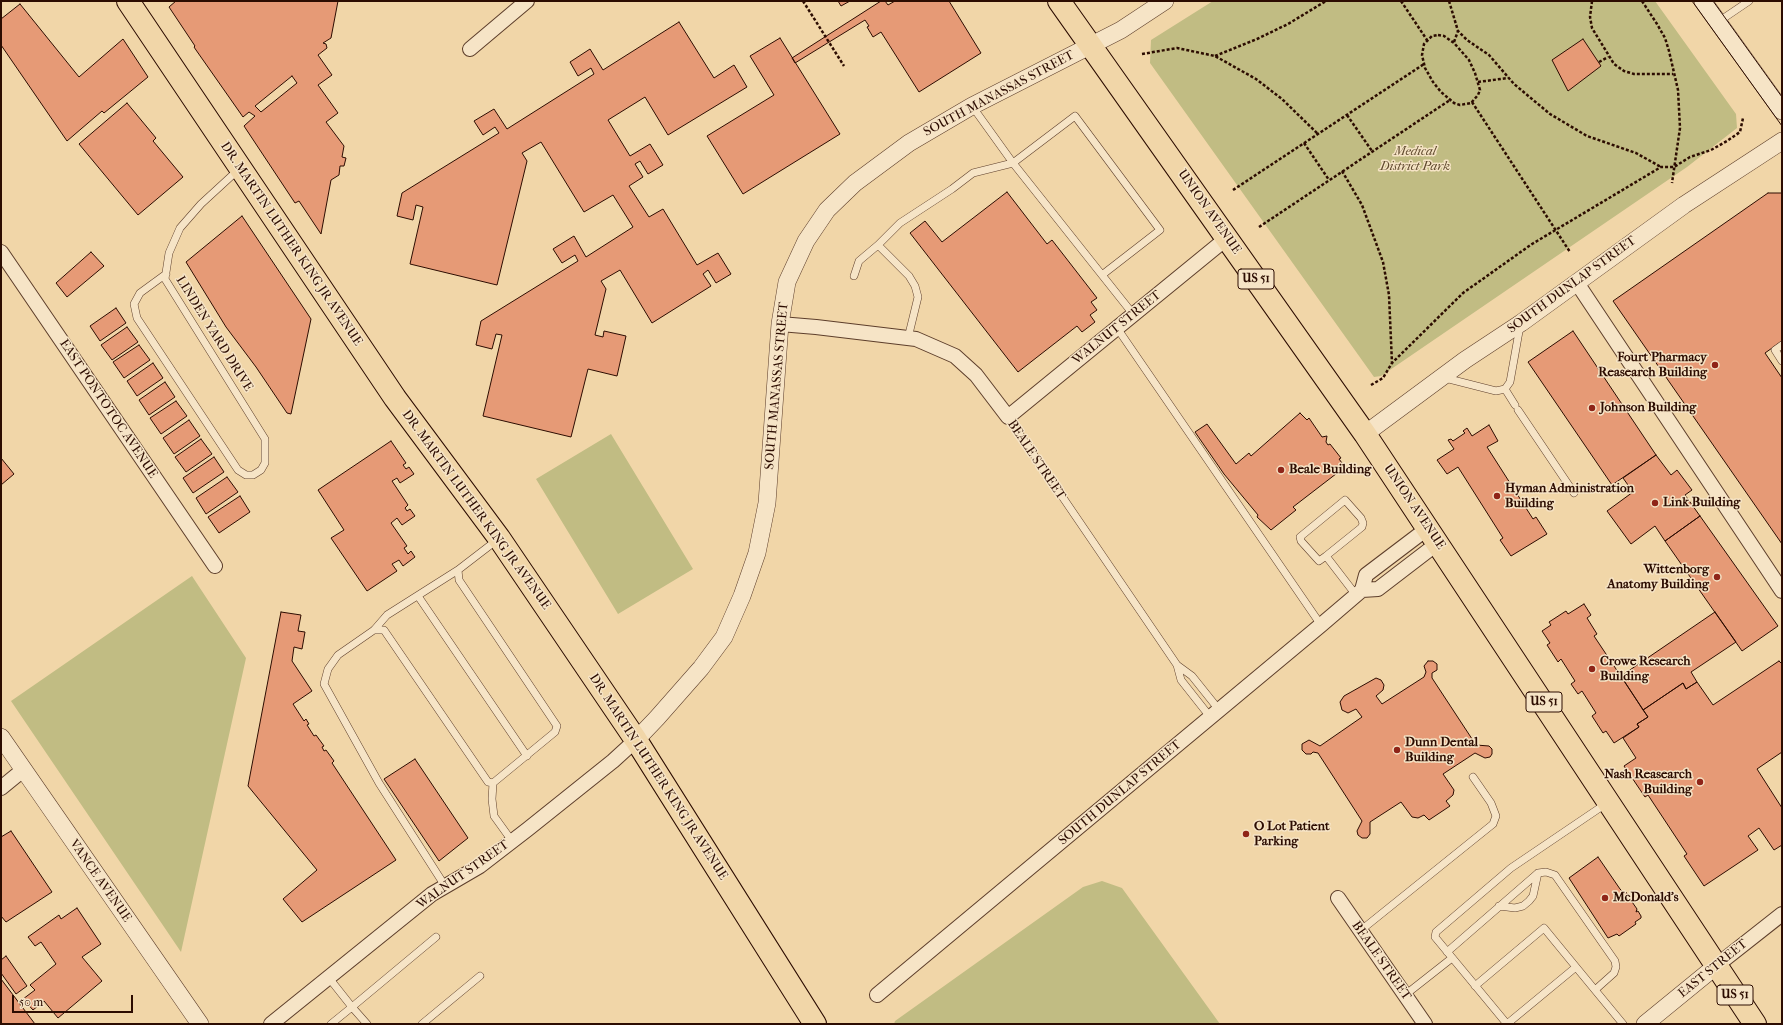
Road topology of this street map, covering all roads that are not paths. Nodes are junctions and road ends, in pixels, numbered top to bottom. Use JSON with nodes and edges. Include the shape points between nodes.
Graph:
{"nodes":[{"id":1,"x":128,"y":1,"type":"edge"},
{"id":2,"x":527,"y":1,"type":"edge"},
{"id":3,"x":1059,"y":1,"type":"edge"},
{"id":4,"x":1165,"y":1,"type":"edge"},
{"id":5,"x":1703,"y":1,"type":"edge"},
{"id":6,"x":1749,"y":1,"type":"edge"},
{"id":7,"x":1718,"y":22,"type":"junction"},
{"id":8,"x":1091,"y":45,"type":"junction"},
{"id":9,"x":470,"y":49,"type":"dead end"},
{"id":10,"x":972,"y":106,"type":"junction"},
{"id":11,"x":1782,"y":111,"type":"edge"},
{"id":12,"x":1782,"y":141,"type":"edge"},
{"id":13,"x":1013,"y":163,"type":"junction"},
{"id":14,"x":240,"y":169,"type":"junction"},
{"id":15,"x":1227,"y":238,"type":"junction"},
{"id":16,"x":878,"y":245,"type":"junction"},
{"id":17,"x":1,"y":252,"type":"edge"},
{"id":18,"x":166,"y":274,"type":"junction"},
{"id":19,"x":1102,"y":275,"type":"junction"},
{"id":20,"x":854,"y":276,"type":"dead end"},
{"id":21,"x":1577,"y":283,"type":"junction"},
{"id":22,"x":1133,"y":314,"type":"junction"},
{"id":23,"x":1521,"y":323,"type":"junction"},
{"id":24,"x":780,"y":324,"type":"junction"},
{"id":25,"x":1117,"y":328,"type":"junction"},
{"id":26,"x":908,"y":338,"type":"junction"},
{"id":27,"x":1782,"y":346,"type":"edge"},
{"id":28,"x":1782,"y":361,"type":"edge"},
{"id":29,"x":1443,"y":377,"type":"junction"},
{"id":30,"x":1505,"y":389,"type":"junction"},
{"id":31,"x":1008,"y":418,"type":"junction"},
{"id":32,"x":1365,"y":434,"type":"junction"},
{"id":33,"x":1574,"y":493,"type":"dead end"},
{"id":34,"x":1433,"y":535,"type":"junction"},
{"id":35,"x":499,"y":538,"type":"junction"},
{"id":36,"x":1326,"y":556,"type":"junction"},
{"id":37,"x":215,"y":566,"type":"dead end"},
{"id":38,"x":458,"y":570,"type":"junction"},
{"id":39,"x":1782,"y":591,"type":"edge"},
{"id":40,"x":1359,"y":593,"type":"junction"},
{"id":41,"x":418,"y":596,"type":"junction"},
{"id":42,"x":1321,"y":625,"type":"junction"},
{"id":43,"x":374,"y":630,"type":"junction"},
{"id":44,"x":1177,"y":665,"type":"junction"},
{"id":45,"x":1215,"y":714,"type":"junction"},
{"id":46,"x":1,"y":737,"type":"edge"},
{"id":47,"x":636,"y":740,"type":"junction"},
{"id":48,"x":527,"y":756,"type":"junction"},
{"id":49,"x":24,"y":770,"type":"junction"},
{"id":50,"x":1473,"y":777,"type":"dead end"},
{"id":51,"x":493,"y":783,"type":"junction"},
{"id":52,"x":1,"y":788,"type":"edge"},
{"id":53,"x":1609,"y":802,"type":"junction"},
{"id":54,"x":512,"y":841,"type":"junction"},
{"id":55,"x":1538,"y":873,"type":"junction"},
{"id":56,"x":445,"y":886,"type":"junction"},
{"id":57,"x":1338,"y":898,"type":"dead end"},
{"id":58,"x":1499,"y":906,"type":"junction"},
{"id":59,"x":1782,"y":914,"type":"edge"},
{"id":60,"x":1360,"y":931,"type":"junction"},
{"id":61,"x":436,"y":937,"type":"dead end"},
{"id":62,"x":1447,"y":952,"type":"junction"},
{"id":63,"x":1452,"y":958,"type":"junction"},
{"id":64,"x":1716,"y":966,"type":"junction"},
{"id":65,"x":1576,"y":967,"type":"junction"},
{"id":66,"x":480,"y":976,"type":"dead end"},
{"id":67,"x":329,"y":978,"type":"junction"},
{"id":68,"x":1475,"y":986,"type":"junction"},
{"id":69,"x":1595,"y":990,"type":"junction"},
{"id":70,"x":877,"y":995,"type":"dead end"},
{"id":71,"x":1405,"y":995,"type":"junction"},
{"id":72,"x":352,"y":1007,"type":"junction"},
{"id":73,"x":200,"y":1024,"type":"edge"},
{"id":74,"x":271,"y":1024,"type":"edge"},
{"id":75,"x":331,"y":1024,"type":"edge"},
{"id":76,"x":367,"y":1024,"type":"edge"},
{"id":77,"x":422,"y":1024,"type":"edge"},
{"id":78,"x":815,"y":1024,"type":"edge"},
{"id":79,"x":1426,"y":1024,"type":"edge"},
{"id":80,"x":1623,"y":1024,"type":"edge"},
{"id":81,"x":1645,"y":1024,"type":"edge"},
{"id":82,"x":1755,"y":1024,"type":"edge"}],
"edges":[{"from":1,"to":14,"type":"main road","name":"DR. MARTIN LUTHER KING JR AVENUE"},
{"from":2,"to":9,"type":"street"},
{"from":3,"to":8,"type":"main road","name":"UNION AVENUE","number":"US 51"},
{"from":4,"to":8,"type":"street","name":"SOUTH MANASSAS STREET"},
{"from":5,"to":7,"type":"street"},
{"from":6,"to":7,"type":"lane"},
{"from":7,"to":11,"type":"street"},
{"from":8,"to":10,"type":"street","name":"SOUTH MANASSAS STREET"},
{"from":8,"to":15,"type":"main road","name":"UNION AVENUE","number":"US 51"},
{"from":10,"to":13,"type":"lane"},
{"from":10,"to":24,"type":"street","name":"SOUTH MANASSAS STREET","via":[[909,143],[855,183],[827,210],[806,241],[788,282]]},
{"from":12,"to":21,"type":"street","name":"SOUTH DUNLAP STREET","via":[[1684,205]]},
{"from":13,"to":16,"type":"lane","via":[[973,173],[900,223]]},
{"from":13,"to":19,"type":"lane"},
{"from":13,"to":19,"type":"lane","via":[[1075,116],[1160,230]]},
{"from":14,"to":18,"type":"lane","name":"LINDEN YARD DRIVE","via":[[201,204],[180,228],[169,253]]},
{"from":14,"to":35,"type":"main road","name":"DR. MARTIN LUTHER KING JR AVENUE","via":[[394,398]]},
{"from":15,"to":22,"type":"street","name":"WALNUT STREET"},
{"from":15,"to":32,"type":"main road","name":"UNION AVENUE","number":"US 51"},
{"from":16,"to":20,"type":"lane","via":[[859,261]]},
{"from":16,"to":26,"type":"lane","via":[[909,276],[915,286],[918,297]]},
{"from":17,"to":37,"type":"street","name":"EAST PONTOTOC AVENUE"},
{"from":18,"to":18,"type":"lane","name":"LINDEN YARD DRIVE","via":[[165,279],[265,438],[266,463],[253,475],[246,475],[238,470],[137,318],[134,304],[140,293]]},
{"from":19,"to":22,"type":"lane"},
{"from":21,"to":23,"type":"street","name":"SOUTH DUNLAP STREET"},
{"from":21,"to":39,"type":"street"},
{"from":22,"to":25,"type":"street","name":"WALNUT STREET"},
{"from":23,"to":29,"type":"street","name":"SOUTH DUNLAP STREET"},
{"from":23,"to":30,"type":"lane","via":[[1510,382]]},
{"from":24,"to":26,"type":"street","name":"BEALE STREET"},
{"from":24,"to":47,"type":"street","name":"SOUTH MANASSAS STREET","via":[[767,503],[757,553],[724,637],[701,668]]},
{"from":25,"to":31,"type":"street","name":"WALNUT STREET"},
{"from":25,"to":42,"type":"lane"},
{"from":26,"to":31,"type":"street","name":"BEALE STREET","via":[[955,356],[976,375]]},
{"from":27,"to":28,"type":"lane","via":[[1775,350]]},
{"from":29,"to":30,"type":"lane","via":[[1496,391]]},
{"from":29,"to":32,"type":"street","name":"SOUTH DUNLAP STREET"},
{"from":30,"to":33,"type":"lane"},
{"from":31,"to":44,"type":"lane","name":"BEALE STREET"},
{"from":32,"to":34,"type":"main road","name":"UNION AVENUE","number":"US 51"},
{"from":34,"to":40,"type":"street","via":[[1378,589]]},
{"from":34,"to":53,"type":"main road","name":"UNION AVENUE","number":"US 51"},
{"from":35,"to":38,"type":"lane"},
{"from":35,"to":47,"type":"main road","name":"DR. MARTIN LUTHER KING JR AVENUE"},
{"from":36,"to":36,"type":"lane","via":[[1362,527],[1361,518],[1345,500],[1300,537],[1318,561]]},
{"from":36,"to":40,"type":"lane"},
{"from":38,"to":41,"type":"lane"},
{"from":38,"to":48,"type":"lane","via":[[459,580],[557,726],[555,732]]},
{"from":40,"to":42,"type":"street","name":"SOUTH DUNLAP STREET"},
{"from":41,"to":43,"type":"lane","via":[[387,615]]},
{"from":41,"to":48,"type":"lane"},
{"from":42,"to":45,"type":"street","name":"SOUTH DUNLAP STREET"},
{"from":43,"to":51,"type":"lane","via":[[384,630],[488,782]]},
{"from":43,"to":56,"type":"lane","via":[[338,654],[328,669],[324,684],[378,783]]},
{"from":44,"to":45,"type":"lane","via":[[1192,676]]},
{"from":44,"to":45,"type":"lane","name":"BEALE STREET","via":[[1181,680]]},
{"from":45,"to":70,"type":"street","name":"SOUTH DUNLAP STREET"},
{"from":46,"to":49,"type":"street","name":"VANCE AVENUE"},
{"from":47,"to":54,"type":"street","name":"WALNUT STREET"},
{"from":47,"to":78,"type":"main road","name":"DR. MARTIN LUTHER KING JR AVENUE"},
{"from":48,"to":51,"type":"lane"},
{"from":49,"to":52,"type":"street"},
{"from":49,"to":73,"type":"street","name":"VANCE AVENUE"},
{"from":50,"to":60,"type":"lane","via":[[1491,803],[1496,816],[1492,824]]},
{"from":51,"to":54,"type":"lane","via":[[494,816]]},
{"from":53,"to":62,"type":"lane","via":[[1512,868],[1436,932],[1435,937]]},
{"from":53,"to":64,"type":"main road","name":"UNION AVENUE","number":"US 51"},
{"from":54,"to":56,"type":"street","name":"WALNUT STREET","via":[[480,866]]},
{"from":55,"to":58,"type":"lane"},
{"from":55,"to":58,"type":"lane","via":[[1533,896],[1529,901],[1515,908]]},
{"from":55,"to":69,"type":"lane","via":[[1555,875],[1615,961],[1614,973]]},
{"from":56,"to":67,"type":"street","name":"WALNUT STREET"},
{"from":57,"to":60,"type":"street","name":"BEALE STREET"},
{"from":58,"to":62,"type":"lane"},
{"from":59,"to":64,"type":"street","name":"EAST STREET"},
{"from":60,"to":71,"type":"street","name":"BEALE STREET"},
{"from":61,"to":72,"type":"lane"},
{"from":62,"to":63,"type":"lane"},
{"from":63,"to":68,"type":"lane"},
{"from":63,"to":71,"type":"lane"},
{"from":64,"to":81,"type":"street","name":"EAST STREET"},
{"from":64,"to":82,"type":"main road","name":"UNION AVENUE","number":"US 51"},
{"from":65,"to":68,"type":"lane","via":[[1507,1024]]},
{"from":65,"to":68,"type":"lane","via":[[1544,928]]},
{"from":65,"to":69,"type":"lane"},
{"from":66,"to":77,"type":"lane"},
{"from":67,"to":72,"type":"lane"},
{"from":67,"to":74,"type":"street","name":"WALNUT STREET"},
{"from":69,"to":80,"type":"lane"},
{"from":71,"to":79,"type":"street","name":"BEALE STREET"},
{"from":72,"to":75,"type":"lane"},
{"from":72,"to":76,"type":"lane"}]}
